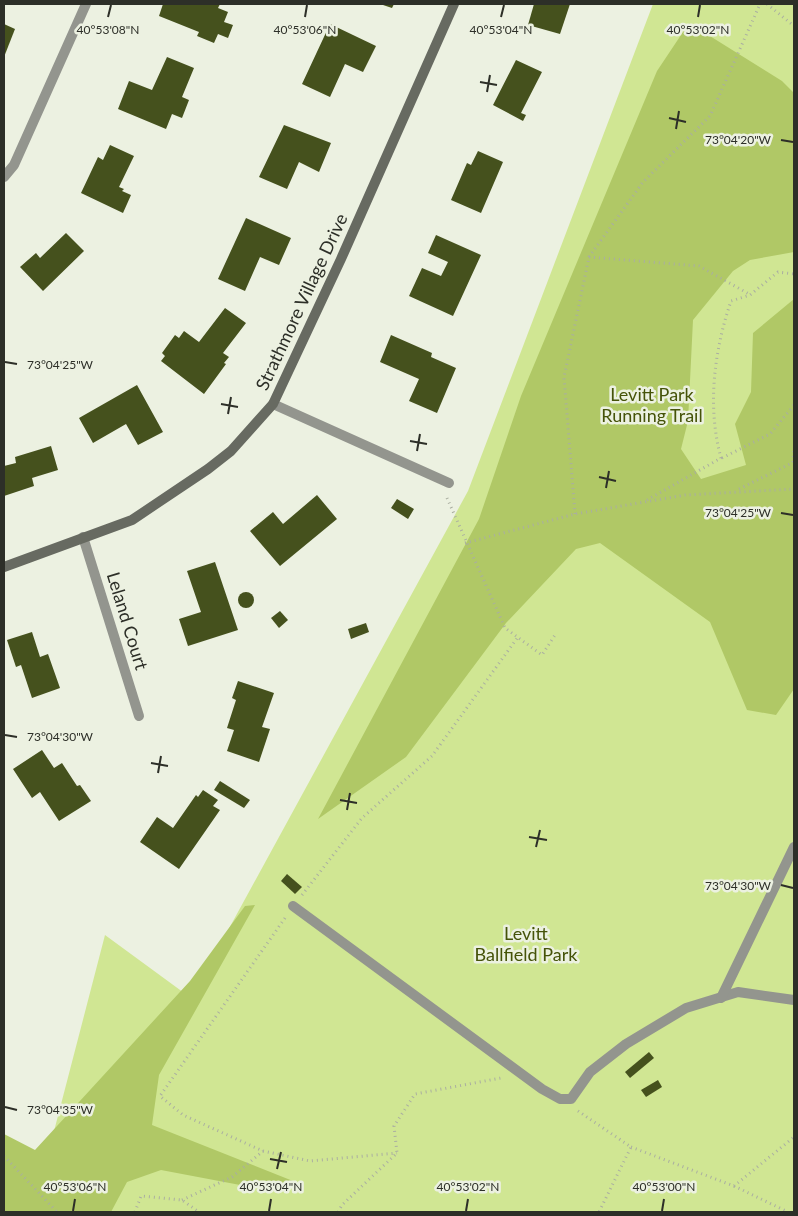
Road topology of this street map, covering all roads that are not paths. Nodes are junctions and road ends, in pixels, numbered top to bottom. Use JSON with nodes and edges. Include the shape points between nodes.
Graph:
{"nodes":[{"id":1,"x":86,"y":4,"type":"edge"},
{"id":2,"x":454,"y":4,"type":"edge"},
{"id":3,"x":4,"y":177,"type":"edge"},
{"id":4,"x":273,"y":404,"type":"junction"},
{"id":5,"x":444,"y":481,"type":"road end"},
{"id":6,"x":84,"y":537,"type":"junction"},
{"id":7,"x":4,"y":567,"type":"edge"},
{"id":8,"x":139,"y":716,"type":"dead end"},
{"id":9,"x":794,"y":847,"type":"edge"},
{"id":10,"x":293,"y":906,"type":"road end"},
{"id":11,"x":720,"y":998,"type":"junction"},
{"id":12,"x":794,"y":1000,"type":"edge"}],
"edges":[{"from":1,"to":3,"type":"street","via":[[18,157]]},
{"from":2,"to":4,"type":"street","name":"Strathmore Village Drive"},
{"from":4,"to":5,"type":"street"},
{"from":4,"to":6,"type":"street","name":"Strathmore Village Drive","via":[[231,451],[186,485],[132,520]]},
{"from":6,"to":7,"type":"street","name":"Strathmore Village Drive"},
{"from":6,"to":8,"type":"street","name":"Leland Court"},
{"from":9,"to":11,"type":"street"},
{"from":10,"to":11,"type":"street","via":[[522,1074],[560,1098],[571,1099],[590,1072],[626,1044],[686,1008]]},
{"from":11,"to":12,"type":"street","via":[[738,992]]}]}
